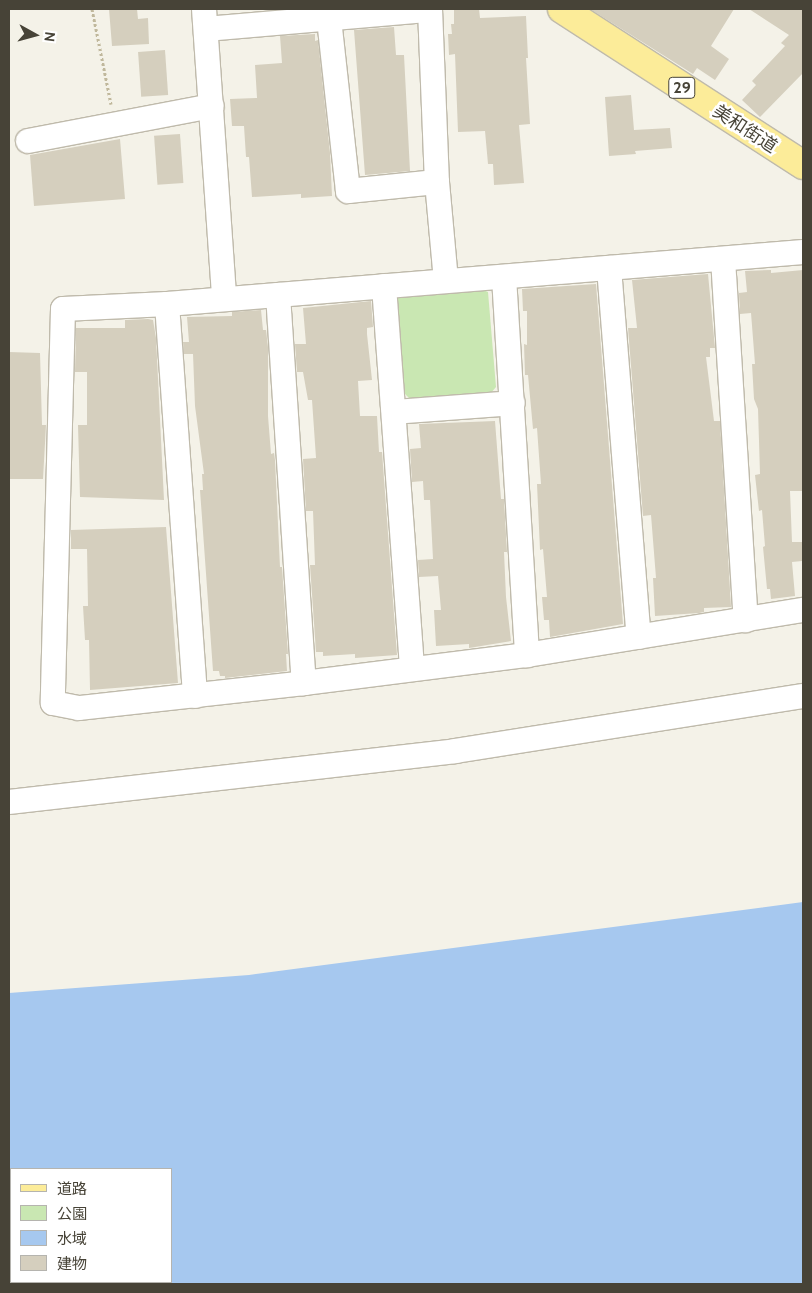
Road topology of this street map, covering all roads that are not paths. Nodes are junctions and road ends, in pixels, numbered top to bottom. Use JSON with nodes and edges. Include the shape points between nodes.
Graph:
{"nodes":[{"id":1,"x":562,"y":9,"type":"edge"},
{"id":2,"x":429,"y":10,"type":"edge"},
{"id":3,"x":205,"y":19,"type":"edge"},
{"id":4,"x":329,"y":19,"type":"junction"},
{"id":5,"x":212,"y":106,"type":"junction"},
{"id":6,"x":28,"y":141,"type":"dead end"},
{"id":7,"x":803,"y":165,"type":"edge"},
{"id":8,"x":437,"y":182,"type":"junction"},
{"id":9,"x":803,"y":252,"type":"edge"},
{"id":10,"x":723,"y":259,"type":"junction"},
{"id":11,"x":609,"y":268,"type":"junction"},
{"id":12,"x":504,"y":277,"type":"junction"},
{"id":13,"x":446,"y":281,"type":"junction"},
{"id":14,"x":384,"y":286,"type":"junction"},
{"id":15,"x":278,"y":295,"type":"junction"},
{"id":16,"x":224,"y":298,"type":"junction"},
{"id":17,"x":167,"y":304,"type":"junction"},
{"id":18,"x":513,"y":403,"type":"junction"},
{"id":19,"x":394,"y":412,"type":"junction"},
{"id":20,"x":803,"y":610,"type":"edge"},
{"id":21,"x":746,"y":620,"type":"junction"},
{"id":22,"x":639,"y":636,"type":"junction"},
{"id":23,"x":527,"y":655,"type":"junction"},
{"id":24,"x":412,"y":669,"type":"junction"},
{"id":25,"x":304,"y":683,"type":"junction"},
{"id":26,"x":195,"y":696,"type":"junction"},
{"id":27,"x":803,"y":696,"type":"edge"},
{"id":28,"x":9,"y":802,"type":"edge"}],
"edges":[{"from":1,"to":7,"type":"main road","name":"美和街道","number":"29"},
{"from":2,"to":4,"type":"street"},
{"from":2,"to":8,"type":"street"},
{"from":3,"to":4,"type":"street"},
{"from":3,"to":5,"type":"street"},
{"from":4,"to":8,"type":"street","via":[[348,191]]},
{"from":5,"to":6,"type":"street"},
{"from":5,"to":16,"type":"street"},
{"from":8,"to":13,"type":"street"},
{"from":9,"to":10,"type":"street"},
{"from":10,"to":11,"type":"street"},
{"from":10,"to":21,"type":"street"},
{"from":11,"to":12,"type":"street"},
{"from":11,"to":22,"type":"street"},
{"from":12,"to":13,"type":"street"},
{"from":12,"to":18,"type":"street"},
{"from":13,"to":14,"type":"street"},
{"from":14,"to":15,"type":"street"},
{"from":14,"to":19,"type":"street"},
{"from":15,"to":16,"type":"street"},
{"from":15,"to":25,"type":"street"},
{"from":16,"to":17,"type":"street"},
{"from":17,"to":26,"type":"street"},
{"from":17,"to":26,"type":"street","via":[[62,309],[53,703],[79,708]]},
{"from":18,"to":19,"type":"street"},
{"from":18,"to":23,"type":"street"},
{"from":19,"to":24,"type":"street"},
{"from":20,"to":21,"type":"street"},
{"from":21,"to":22,"type":"street"},
{"from":22,"to":23,"type":"street"},
{"from":23,"to":24,"type":"street"},
{"from":24,"to":25,"type":"street"},
{"from":25,"to":26,"type":"street"},
{"from":27,"to":28,"type":"street","via":[[455,751]]}]}
